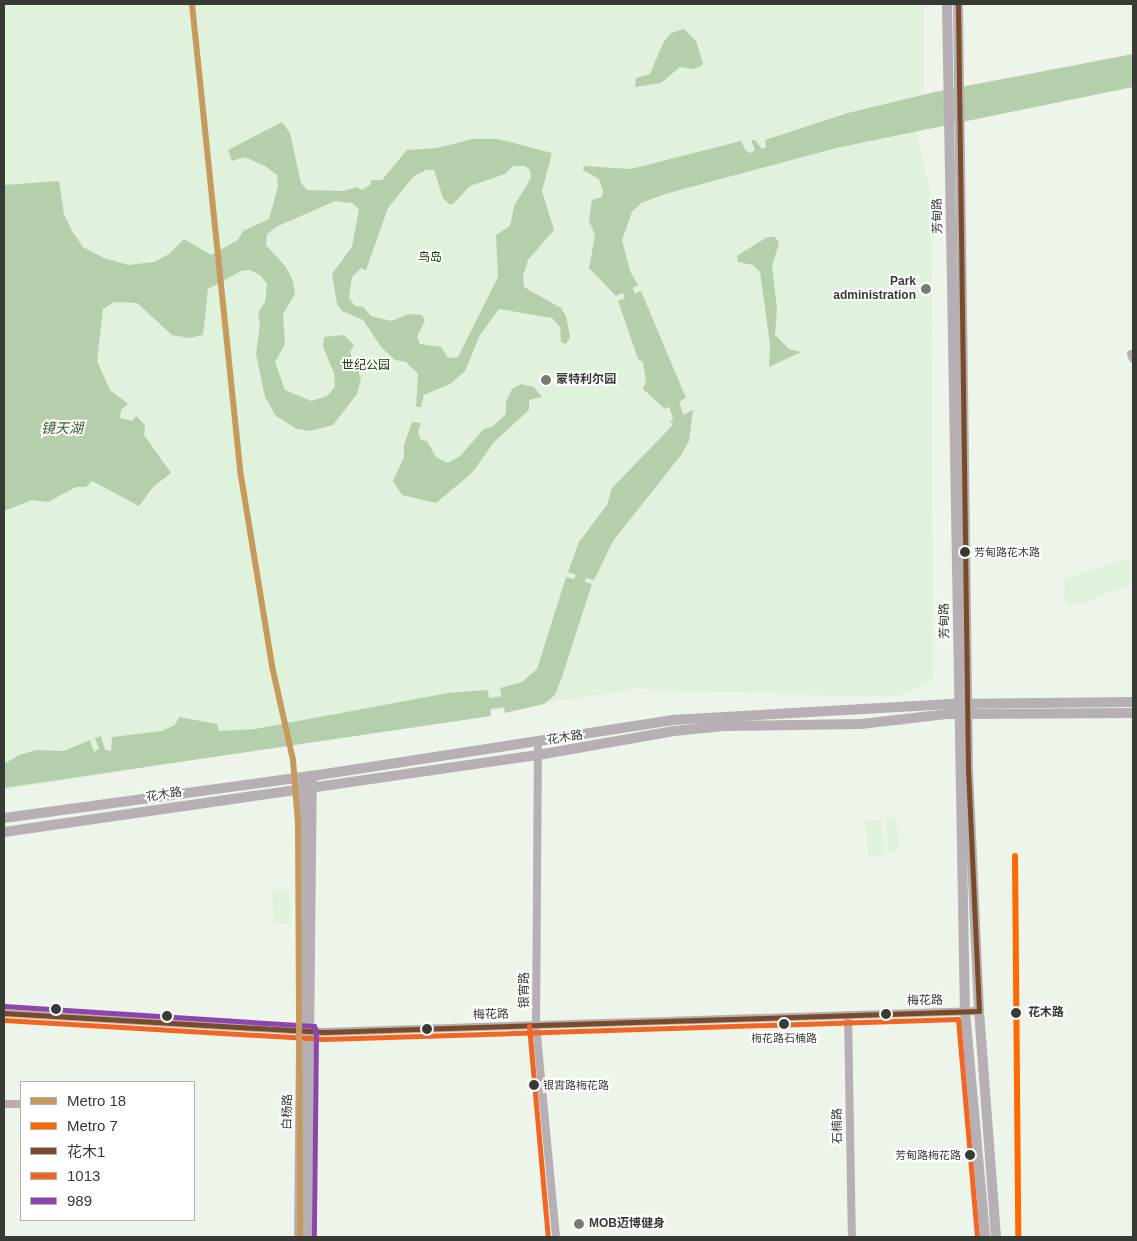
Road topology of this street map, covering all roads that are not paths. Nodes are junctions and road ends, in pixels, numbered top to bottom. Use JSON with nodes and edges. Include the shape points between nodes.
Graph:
{"nodes":[{"id":1,"x":947,"y":4,"type":"edge"},
{"id":2,"x":958,"y":4,"type":"edge"},
{"id":3,"x":954,"y":81,"type":"junction"},
{"id":4,"x":1133,"y":702,"type":"edge"},
{"id":5,"x":963,"y":709,"type":"junction"},
{"id":6,"x":1133,"y":713,"type":"edge"},
{"id":7,"x":538,"y":742,"type":"junction"},
{"id":8,"x":538,"y":754,"type":"junction"},
{"id":9,"x":308,"y":781,"type":"junction"},
{"id":10,"x":4,"y":818,"type":"edge"},
{"id":11,"x":4,"y":832,"type":"edge"},
{"id":12,"x":965,"y":1011,"type":"junction"},
{"id":13,"x":978,"y":1011,"type":"junction"},
{"id":14,"x":4,"y":1013,"type":"edge"},
{"id":15,"x":848,"y":1015,"type":"junction"},
{"id":16,"x":536,"y":1025,"type":"junction"},
{"id":17,"x":305,"y":1032,"type":"junction"},
{"id":18,"x":4,"y":1104,"type":"edge"},
{"id":19,"x":20,"y":1104,"type":"edge"},
{"id":20,"x":299,"y":1237,"type":"edge"},
{"id":21,"x":307,"y":1237,"type":"edge"},
{"id":22,"x":556,"y":1237,"type":"edge"},
{"id":23,"x":852,"y":1237,"type":"edge"},
{"id":24,"x":985,"y":1237,"type":"edge"},
{"id":25,"x":996,"y":1237,"type":"edge"}],
"edges":[{"from":1,"to":3,"type":"main road","name":"芳甸路"},
{"from":2,"to":3,"type":"main road","name":"芳甸路"},
{"from":3,"to":5,"type":"main road","name":"芳甸路"},
{"from":4,"to":5,"type":"main road","name":"花木路"},
{"from":5,"to":6,"type":"main road","name":"花木路"},
{"from":5,"to":7,"type":"main road","name":"花木路","via":[[714,716]]},
{"from":5,"to":8,"type":"main road","name":"花木路","via":[[861,724],[716,727]]},
{"from":5,"to":12,"type":"main road","name":"芳甸路"},
{"from":5,"to":13,"type":"main road","name":"芳甸路"},
{"from":7,"to":8,"type":"street","name":"银宵路"},
{"from":7,"to":9,"type":"main road","name":"花木路"},
{"from":8,"to":9,"type":"main road","name":"花木路"},
{"from":8,"to":16,"type":"street","name":"银宵路"},
{"from":9,"to":10,"type":"main road","name":"花木路"},
{"from":9,"to":11,"type":"main road","name":"花木路"},
{"from":9,"to":17,"type":"main road","name":"白杨路"},
{"from":12,"to":13,"type":"street","name":"梅花路"},
{"from":12,"to":15,"type":"street","name":"梅花路"},
{"from":12,"to":24,"type":"main road","name":"芳甸路"},
{"from":13,"to":25,"type":"main road","name":"芳甸路"},
{"from":14,"to":17,"type":"street","name":"梅花路"},
{"from":15,"to":16,"type":"street","name":"梅花路"},
{"from":15,"to":23,"type":"street","name":"石楠路"},
{"from":16,"to":17,"type":"street","name":"梅花路"},
{"from":16,"to":22,"type":"street","name":"银宵路"},
{"from":17,"to":20,"type":"main road","name":"白杨路"},
{"from":17,"to":21,"type":"main road","name":"白杨路"},
{"from":18,"to":19,"type":"street"}]}
